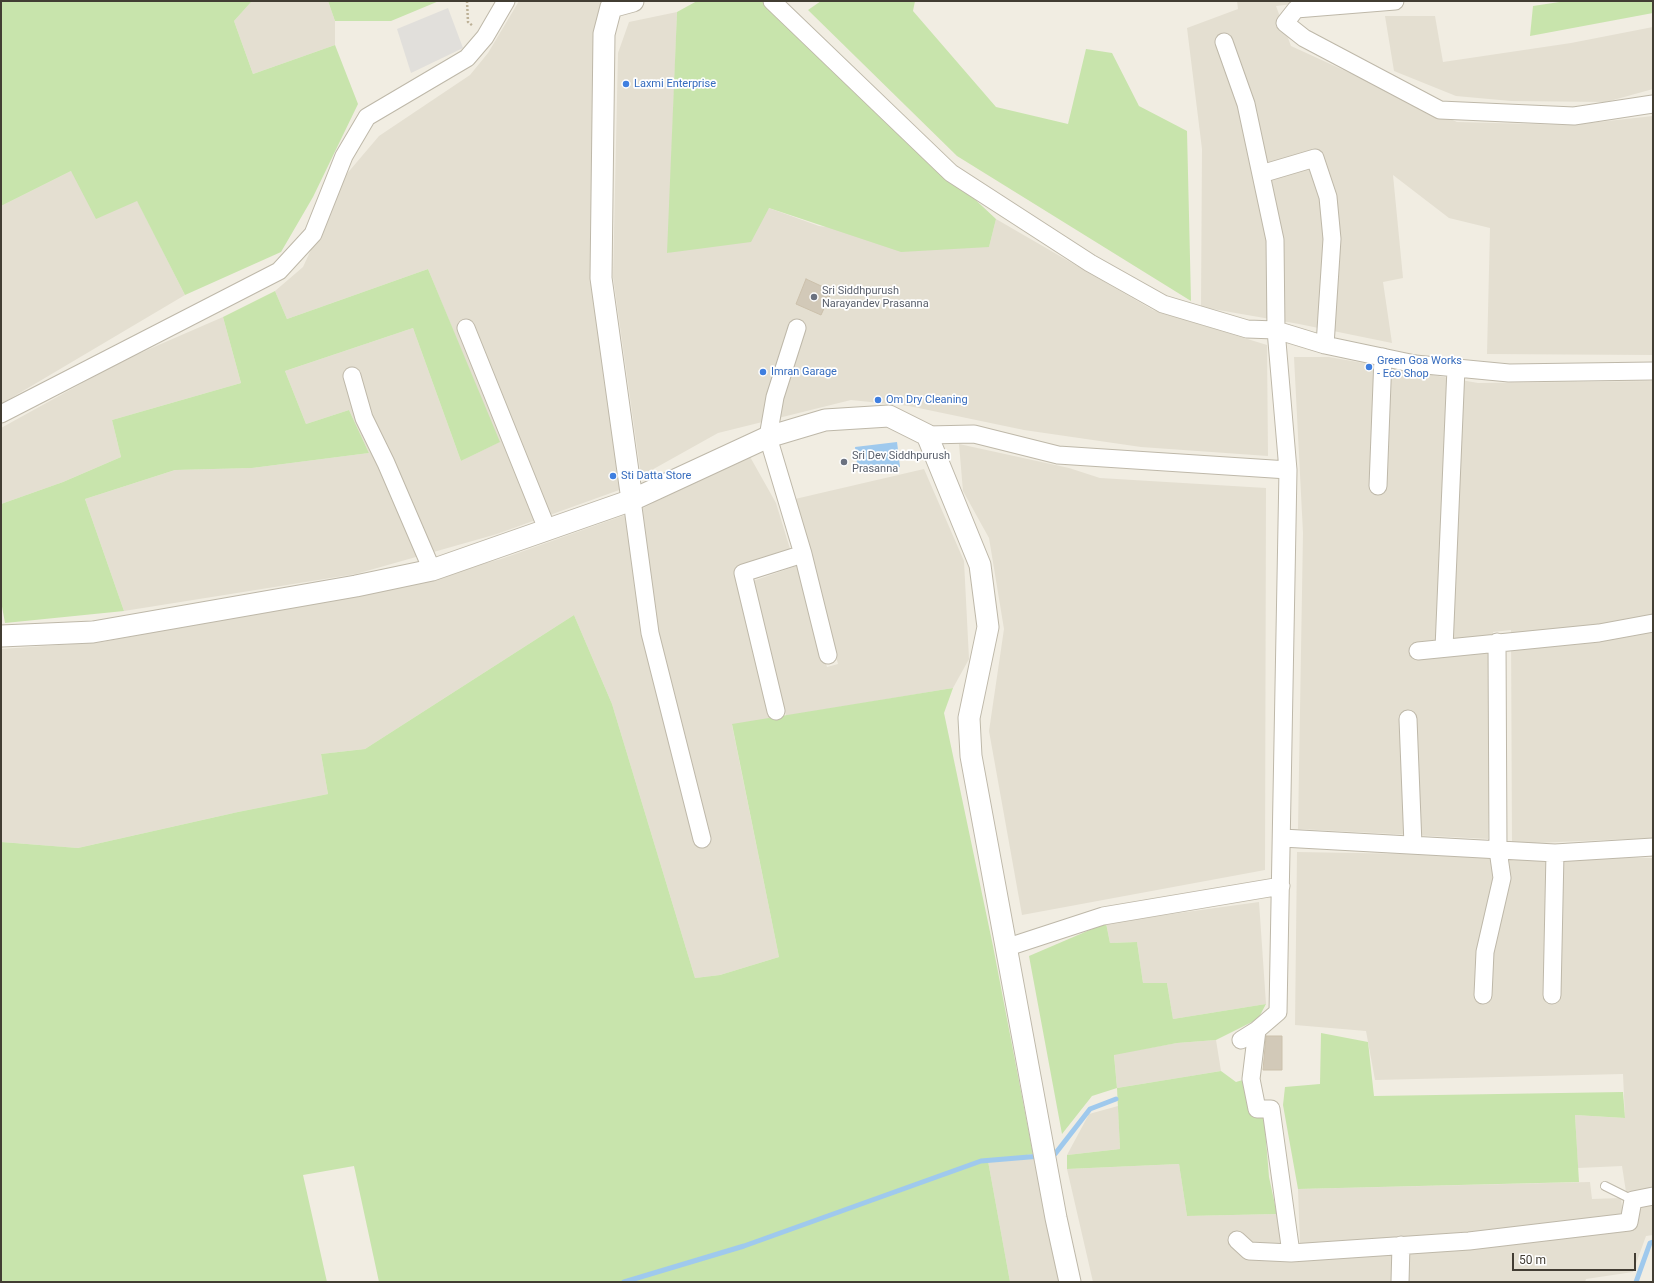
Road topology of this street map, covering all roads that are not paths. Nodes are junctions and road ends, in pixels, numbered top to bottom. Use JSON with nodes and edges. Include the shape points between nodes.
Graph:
{"nodes":[{"id":1,"x":506,"y":1,"type":"edge"},
{"id":2,"x":633,"y":1,"type":"edge"},
{"id":3,"x":772,"y":1,"type":"edge"},
{"id":4,"x":1395,"y":1,"type":"edge"},
{"id":5,"x":1224,"y":42,"type":"dead end"},
{"id":6,"x":1653,"y":104,"type":"edge"},
{"id":7,"x":1261,"y":174,"type":"junction"},
{"id":8,"x":466,"y":328,"type":"dead end"},
{"id":9,"x":797,"y":328,"type":"dead end"},
{"id":10,"x":1276,"y":330,"type":"junction"},
{"id":11,"x":1325,"y":345,"type":"junction"},
{"id":12,"x":1383,"y":357,"type":"junction"},
{"id":13,"x":1456,"y":368,"type":"junction"},
{"id":14,"x":1653,"y":371,"type":"edge"},
{"id":15,"x":352,"y":376,"type":"dead end"},
{"id":16,"x":1,"y":414,"type":"edge"},
{"id":17,"x":927,"y":435,"type":"junction"},
{"id":18,"x":768,"y":437,"type":"junction"},
{"id":19,"x":1288,"y":470,"type":"junction"},
{"id":20,"x":1378,"y":486,"type":"dead end"},
{"id":21,"x":632,"y":500,"type":"junction"},
{"id":22,"x":547,"y":529,"type":"junction"},
{"id":23,"x":803,"y":554,"type":"junction"},
{"id":24,"x":432,"y":570,"type":"junction"},
{"id":25,"x":1653,"y":623,"type":"edge"},
{"id":26,"x":1,"y":636,"type":"edge"},
{"id":27,"x":1497,"y":642,"type":"junction"},
{"id":28,"x":1444,"y":648,"type":"junction"},
{"id":29,"x":1418,"y":651,"type":"dead end"},
{"id":30,"x":828,"y":655,"type":"dead end"},
{"id":31,"x":776,"y":711,"type":"dead end"},
{"id":32,"x":1408,"y":719,"type":"dead end"},
{"id":33,"x":1282,"y":838,"type":"junction"},
{"id":34,"x":702,"y":839,"type":"dead end"},
{"id":35,"x":1413,"y":845,"type":"junction"},
{"id":36,"x":1653,"y":847,"type":"edge"},
{"id":37,"x":1498,"y":850,"type":"junction"},
{"id":38,"x":1555,"y":853,"type":"junction"},
{"id":39,"x":1281,"y":886,"type":"junction"},
{"id":40,"x":1005,"y":948,"type":"junction"},
{"id":41,"x":1483,"y":995,"type":"dead end"},
{"id":42,"x":1552,"y":995,"type":"dead end"},
{"id":43,"x":1257,"y":1030,"type":"junction"},
{"id":44,"x":1241,"y":1040,"type":"dead end"},
{"id":45,"x":1605,"y":1186,"type":"dead end"},
{"id":46,"x":1653,"y":1196,"type":"edge"},
{"id":47,"x":1633,"y":1200,"type":"junction"},
{"id":48,"x":1237,"y":1240,"type":"dead end"},
{"id":49,"x":1401,"y":1245,"type":"junction"},
{"id":50,"x":1291,"y":1253,"type":"junction"},
{"id":51,"x":1070,"y":1282,"type":"edge"},
{"id":52,"x":1400,"y":1282,"type":"edge"}],
"edges":[{"from":1,"to":16,"type":"street","via":[[485,37],[467,58],[367,117],[344,156],[314,234],[278,271]]},
{"from":2,"to":21,"type":"street","via":[[611,7],[604,34],[601,278]]},
{"from":3,"to":10,"type":"street","via":[[951,173],[1090,263],[1163,304],[1247,329]]},
{"from":4,"to":6,"type":"street","via":[[1296,9],[1285,23],[1304,38],[1440,110],[1574,116]]},
{"from":5,"to":7,"type":"street","via":[[1246,104]]},
{"from":7,"to":10,"type":"street","via":[[1275,240]]},
{"from":7,"to":11,"type":"street","via":[[1315,158],[1328,197],[1332,239]]},
{"from":8,"to":22,"type":"street"},
{"from":9,"to":18,"type":"street","via":[[775,397]]},
{"from":10,"to":11,"type":"street"},
{"from":10,"to":19,"type":"street"},
{"from":11,"to":12,"type":"street"},
{"from":12,"to":13,"type":"street","via":[[1414,364]]},
{"from":12,"to":20,"type":"street"},
{"from":13,"to":14,"type":"street","via":[[1509,373]]},
{"from":13,"to":28,"type":"street"},
{"from":15,"to":24,"type":"street","via":[[364,418]]},
{"from":17,"to":18,"type":"street","via":[[889,416],[825,420]]},
{"from":17,"to":19,"type":"street","via":[[974,434],[1058,455]]},
{"from":17,"to":40,"type":"street","via":[[980,565],[988,627],[969,718],[971,756]]},
{"from":18,"to":21,"type":"street"},
{"from":18,"to":23,"type":"street"},
{"from":19,"to":33,"type":"street"},
{"from":21,"to":22,"type":"street"},
{"from":21,"to":34,"type":"street","via":[[650,633]]},
{"from":22,"to":24,"type":"street"},
{"from":23,"to":30,"type":"street"},
{"from":23,"to":31,"type":"street","via":[[743,573]]},
{"from":24,"to":26,"type":"street","via":[[356,586],[93,632]]},
{"from":25,"to":27,"type":"street","via":[[1599,633]]},
{"from":27,"to":28,"type":"street"},
{"from":27,"to":37,"type":"street"},
{"from":28,"to":29,"type":"street"},
{"from":32,"to":35,"type":"street"},
{"from":33,"to":35,"type":"street"},
{"from":33,"to":39,"type":"street"},
{"from":35,"to":37,"type":"street"},
{"from":36,"to":38,"type":"street"},
{"from":37,"to":38,"type":"street"},
{"from":37,"to":41,"type":"street","via":[[1502,878],[1485,952]]},
{"from":38,"to":42,"type":"street"},
{"from":39,"to":40,"type":"street","via":[[1103,916]]},
{"from":39,"to":43,"type":"street","via":[[1278,1012]]},
{"from":40,"to":51,"type":"street"},
{"from":43,"to":44,"type":"street"},
{"from":43,"to":50,"type":"street","via":[[1251,1079],[1257,1109],[1271,1109]]},
{"from":45,"to":47,"type":"lane"},
{"from":46,"to":47,"type":"street"},
{"from":47,"to":49,"type":"street","via":[[1629,1222],[1469,1241]]},
{"from":48,"to":50,"type":"street","via":[[1249,1251]]},
{"from":49,"to":50,"type":"street"},
{"from":49,"to":52,"type":"street"}]}
